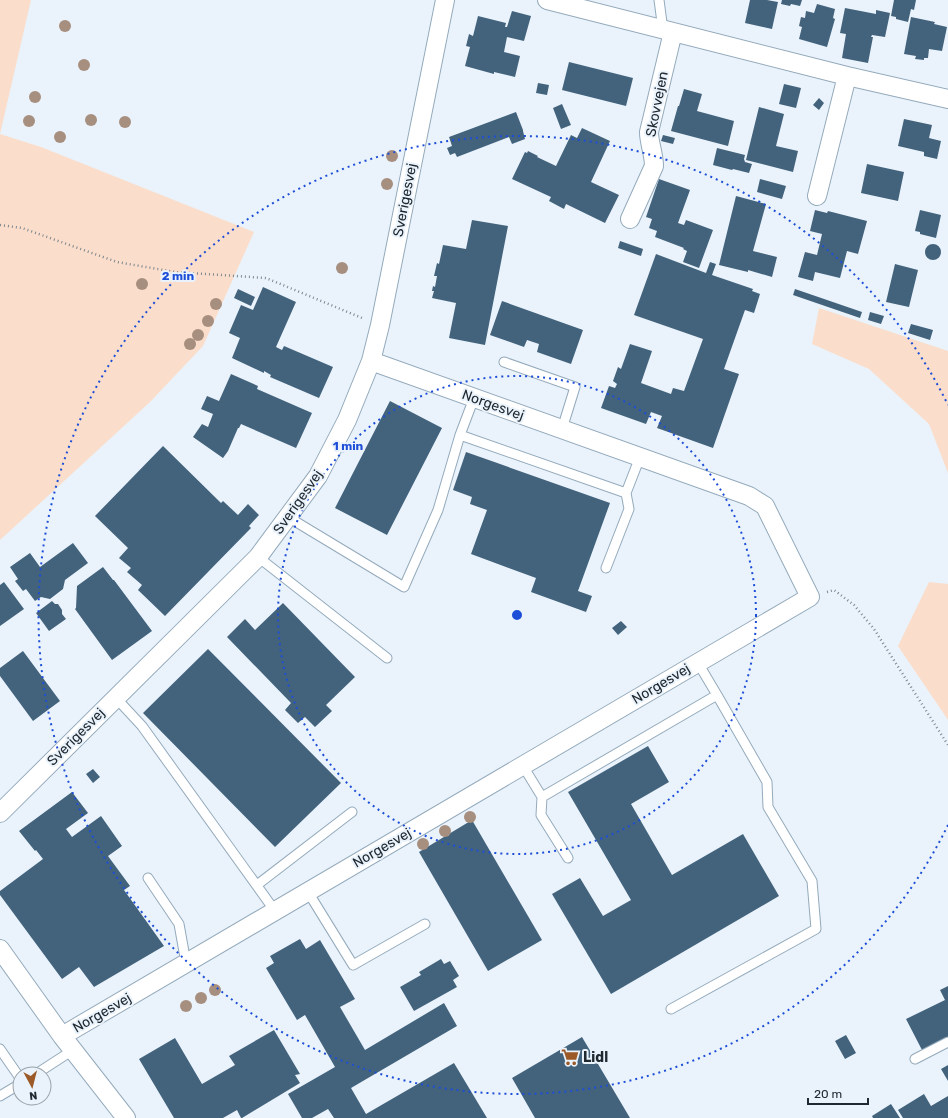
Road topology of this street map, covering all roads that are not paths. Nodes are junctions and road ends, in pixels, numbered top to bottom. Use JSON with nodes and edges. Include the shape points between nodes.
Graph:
{"nodes":[{"id":1,"x":445,"y":0,"type":"edge"},
{"id":2,"x":547,"y":0,"type":"edge"},
{"id":3,"x":659,"y":0,"type":"edge"},
{"id":4,"x":668,"y":31,"type":"junction"},
{"id":5,"x":847,"y":76,"type":"junction"},
{"id":6,"x":948,"y":99,"type":"edge"},
{"id":7,"x":817,"y":196,"type":"dead end"},
{"id":8,"x":630,"y":219,"type":"dead end"},
{"id":9,"x":371,"y":361,"type":"junction"},
{"id":10,"x":504,"y":362,"type":"dead end"},
{"id":11,"x":474,"y":398,"type":"junction"},
{"id":12,"x":562,"y":429,"type":"junction"},
{"id":13,"x":460,"y":435,"type":"junction"},
{"id":14,"x":640,"y":457,"type":"junction"},
{"id":15,"x":626,"y":493,"type":"junction"},
{"id":16,"x":288,"y":516,"type":"junction"},
{"id":17,"x":258,"y":557,"type":"junction"},
{"id":18,"x":606,"y":568,"type":"dead end"},
{"id":19,"x":387,"y":658,"type":"dead end"},
{"id":20,"x":698,"y":663,"type":"junction"},
{"id":21,"x":717,"y":696,"type":"junction"},
{"id":22,"x":116,"y":698,"type":"junction"},
{"id":23,"x":523,"y":766,"type":"junction"},
{"id":24,"x":542,"y":797,"type":"junction"},
{"id":25,"x":352,"y":812,"type":"dead end"},
{"id":26,"x":0,"y":813,"type":"edge"},
{"id":27,"x":568,"y":858,"type":"dead end"},
{"id":28,"x":148,"y":878,"type":"dead end"},
{"id":29,"x":257,"y":885,"type":"junction"},
{"id":30,"x":308,"y":892,"type":"junction"},
{"id":31,"x":275,"y":911,"type":"junction"},
{"id":32,"x":424,"y":924,"type":"dead end"},
{"id":33,"x":0,"y":949,"type":"edge"},
{"id":34,"x":186,"y":963,"type":"junction"},
{"id":35,"x":671,"y":1009,"type":"dead end"},
{"id":36,"x":62,"y":1036,"type":"junction"},
{"id":37,"x":948,"y":1042,"type":"edge"},
{"id":38,"x":0,"y":1049,"type":"edge"},
{"id":39,"x":73,"y":1050,"type":"junction"},
{"id":40,"x":915,"y":1059,"type":"dead end"},
{"id":41,"x":12,"y":1066,"type":"edge"},
{"id":42,"x":48,"y":1066,"type":"edge"},
{"id":43,"x":12,"y":1089,"type":"edge"},
{"id":44,"x":0,"y":1096,"type":"edge"},
{"id":45,"x":126,"y":1118,"type":"edge"}],
"edges":[{"from":1,"to":9,"type":"street","name":"Sverigesvej"},
{"from":2,"to":4,"type":"street"},
{"from":3,"to":4,"type":"lane"},
{"from":4,"to":5,"type":"street"},
{"from":4,"to":8,"type":"street","name":"Skovvejen","via":[[649,132],[654,166]]},
{"from":5,"to":6,"type":"street"},
{"from":5,"to":7,"type":"street"},
{"from":9,"to":11,"type":"street","name":"Norgesvej"},
{"from":9,"to":16,"type":"street","name":"Sverigesvej","via":[[347,420],[318,476]]},
{"from":10,"to":12,"type":"lane","via":[[575,387]]},
{"from":11,"to":12,"type":"street","name":"Norgesvej"},
{"from":11,"to":13,"type":"lane"},
{"from":12,"to":14,"type":"street","name":"Norgesvej"},
{"from":13,"to":15,"type":"lane"},
{"from":13,"to":16,"type":"lane","via":[[438,510],[404,587]]},
{"from":14,"to":15,"type":"lane"},
{"from":14,"to":20,"type":"street","name":"Norgesvej","via":[[749,496],[765,506],[810,597]]},
{"from":15,"to":18,"type":"lane","via":[[629,509]]},
{"from":16,"to":17,"type":"street","name":"Sverigesvej"},
{"from":17,"to":19,"type":"lane"},
{"from":17,"to":22,"type":"street","name":"Sverigesvej"},
{"from":20,"to":21,"type":"lane"},
{"from":20,"to":23,"type":"street","name":"Norgesvej"},
{"from":21,"to":24,"type":"lane"},
{"from":21,"to":35,"type":"lane","via":[[767,782],[768,807],[812,881],[816,929]]},
{"from":22,"to":26,"type":"street","name":"Sverigesvej"},
{"from":22,"to":29,"type":"lane","via":[[142,726]]},
{"from":23,"to":24,"type":"lane"},
{"from":23,"to":30,"type":"street","name":"Norgesvej"},
{"from":24,"to":27,"type":"lane","via":[[541,815]]},
{"from":25,"to":29,"type":"lane"},
{"from":28,"to":34,"type":"lane","via":[[180,924]]},
{"from":29,"to":31,"type":"lane"},
{"from":30,"to":31,"type":"street","name":"Norgesvej"},
{"from":30,"to":32,"type":"lane","via":[[353,965]]},
{"from":31,"to":34,"type":"street","name":"Norgesvej"},
{"from":33,"to":36,"type":"street"},
{"from":34,"to":36,"type":"street","name":"Norgesvej"},
{"from":36,"to":39,"type":"street"},
{"from":37,"to":40,"type":"lane"},
{"from":38,"to":41,"type":"lane"},
{"from":39,"to":42,"type":"lane"},
{"from":39,"to":45,"type":"street"},
{"from":43,"to":44,"type":"lane"}]}
